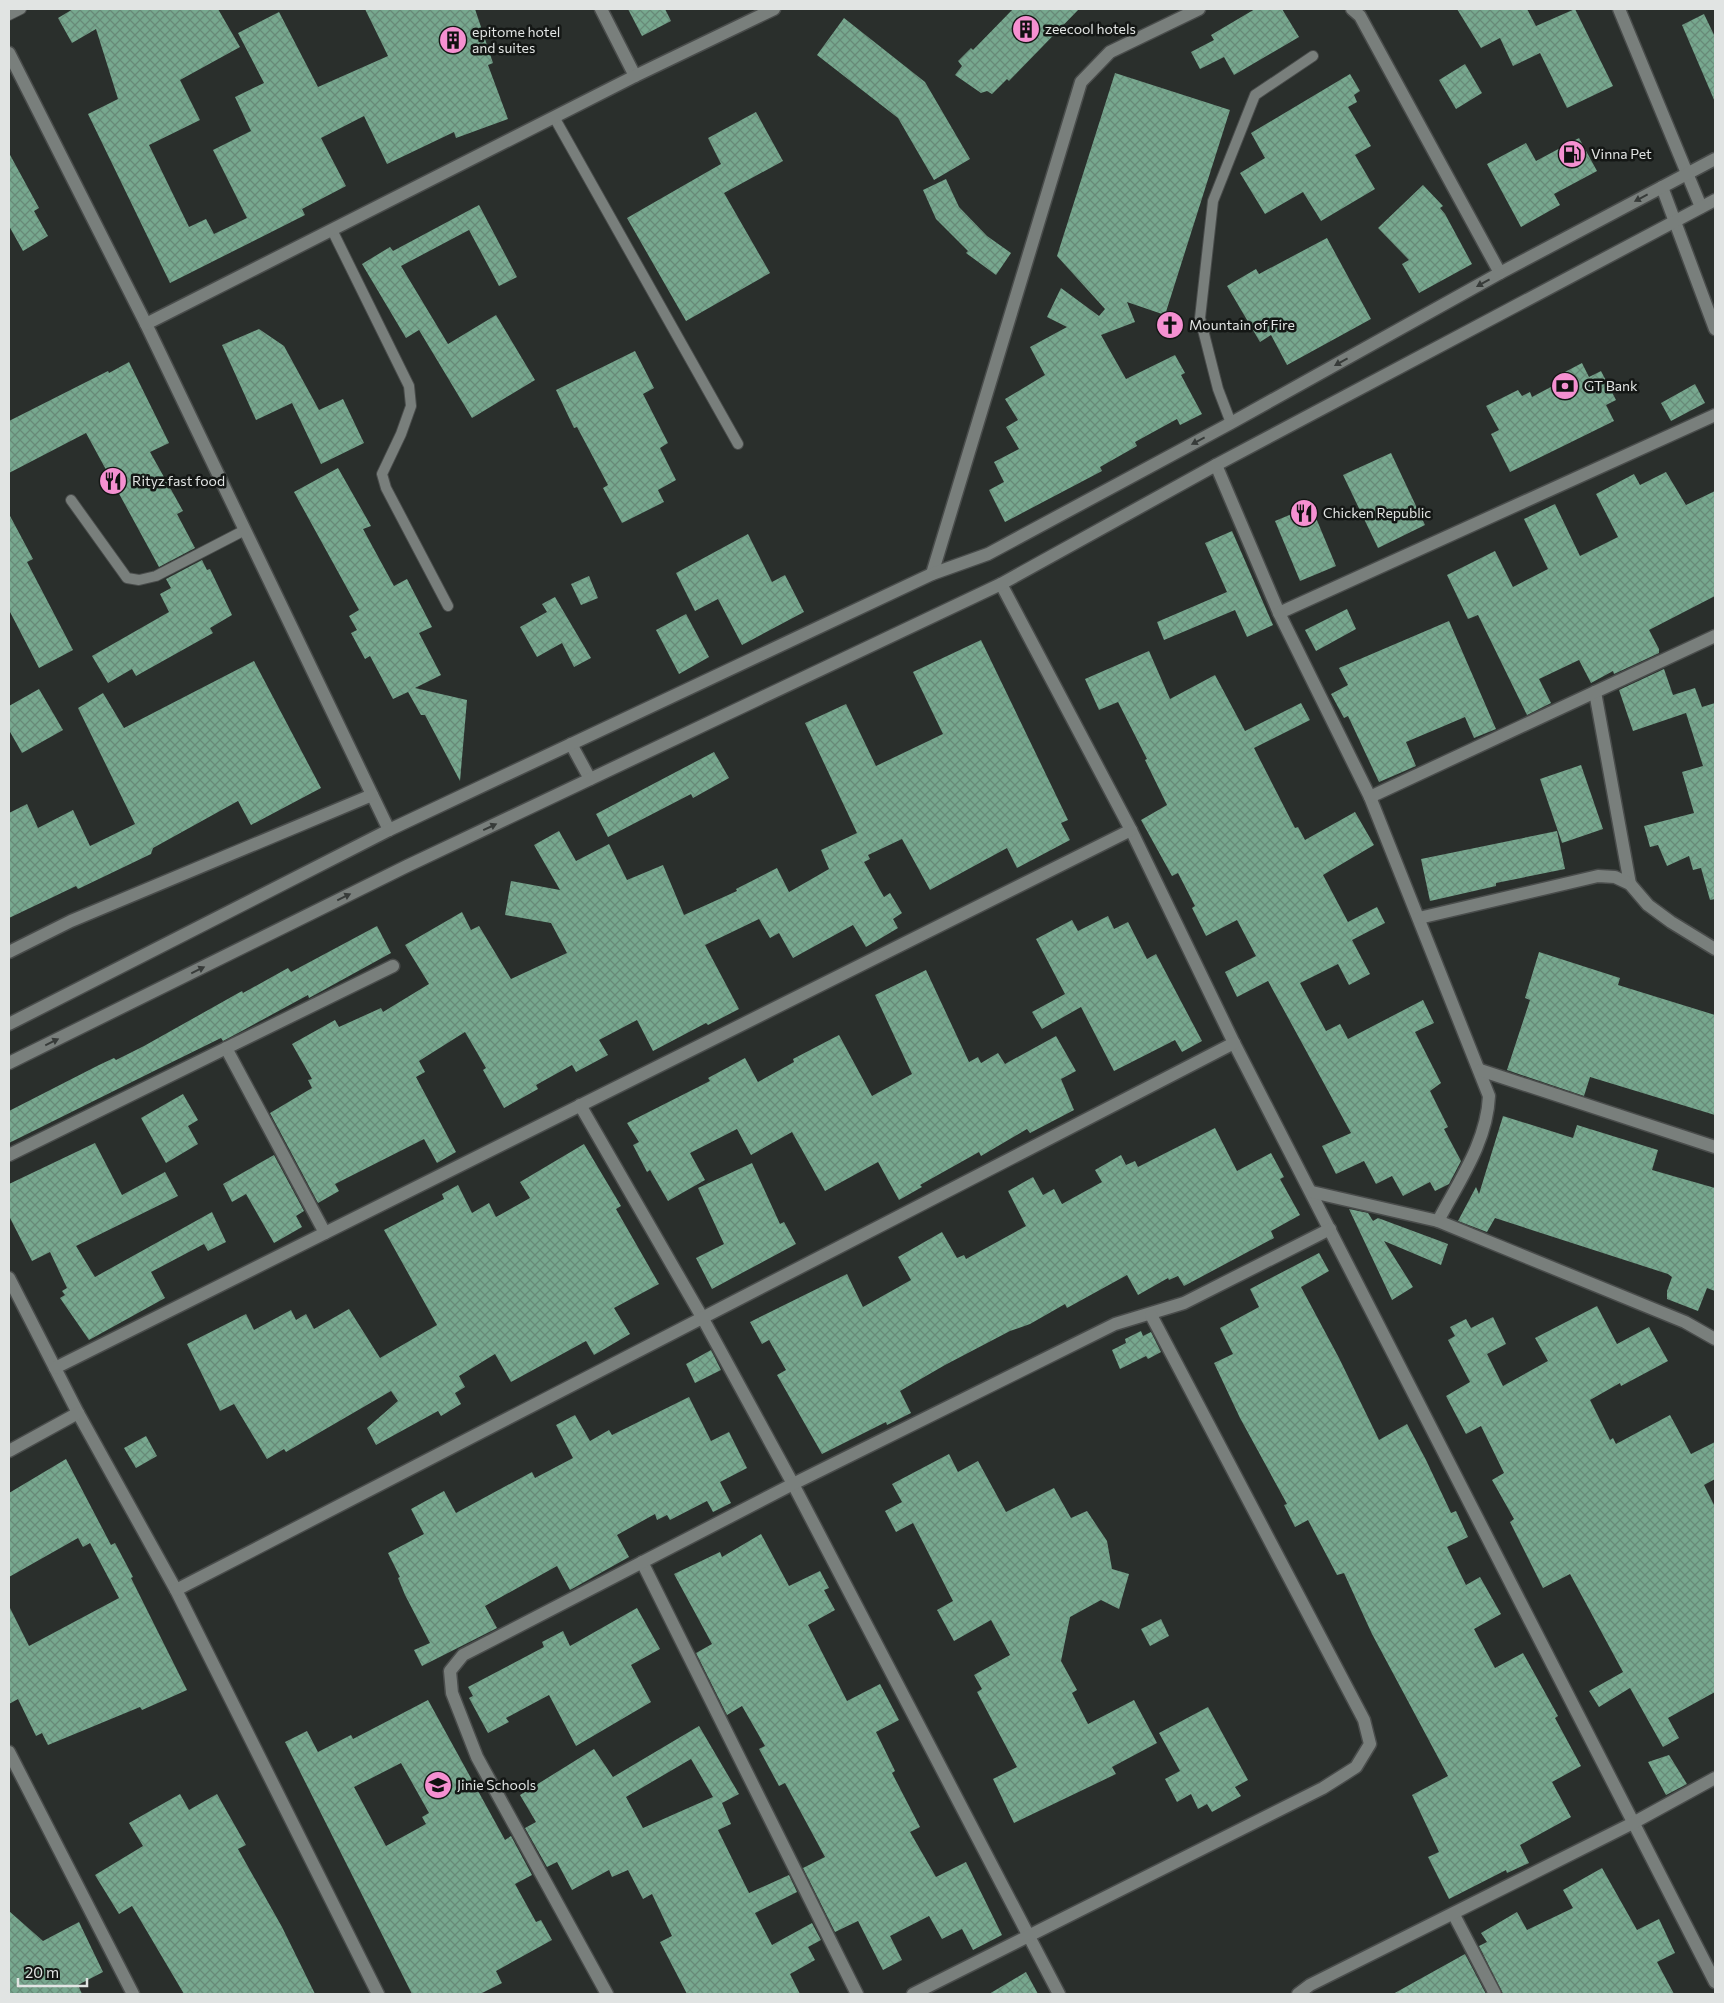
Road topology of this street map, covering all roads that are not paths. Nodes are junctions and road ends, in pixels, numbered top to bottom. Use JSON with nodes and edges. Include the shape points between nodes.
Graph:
{"nodes":[{"id":1,"x":22,"y":9,"type":"edge"},
{"id":2,"x":601,"y":9,"type":"edge"},
{"id":3,"x":774,"y":9,"type":"edge"},
{"id":4,"x":1199,"y":9,"type":"edge"},
{"id":5,"x":1352,"y":9,"type":"edge"},
{"id":6,"x":1618,"y":9,"type":"edge"},
{"id":7,"x":9,"y":16,"type":"edge"},
{"id":8,"x":9,"y":52,"type":"edge"},
{"id":9,"x":1313,"y":56,"type":"dead end"},
{"id":10,"x":634,"y":76,"type":"junction"},
{"id":11,"x":554,"y":117,"type":"junction"},
{"id":12,"x":1715,"y":159,"type":"edge"},
{"id":13,"x":1688,"y":173,"type":"junction"},
{"id":14,"x":1662,"y":187,"type":"junction"},
{"id":15,"x":1715,"y":200,"type":"edge"},
{"id":16,"x":1701,"y":207,"type":"junction"},
{"id":17,"x":1675,"y":221,"type":"junction"},
{"id":18,"x":332,"y":230,"type":"junction"},
{"id":19,"x":1500,"y":273,"type":"junction"},
{"id":20,"x":146,"y":324,"type":"junction"},
{"id":21,"x":1715,"y":329,"type":"edge"},
{"id":22,"x":1715,"y":415,"type":"edge"},
{"id":23,"x":1230,"y":423,"type":"junction"},
{"id":24,"x":738,"y":444,"type":"dead end"},
{"id":25,"x":1216,"y":465,"type":"junction"},
{"id":26,"x":70,"y":500,"type":"dead end"},
{"id":27,"x":245,"y":530,"type":"junction"},
{"id":28,"x":932,"y":574,"type":"junction"},
{"id":29,"x":1001,"y":584,"type":"junction"},
{"id":30,"x":448,"y":606,"type":"dead end"},
{"id":31,"x":1280,"y":613,"type":"junction"},
{"id":32,"x":1715,"y":636,"type":"edge"},
{"id":33,"x":1595,"y":692,"type":"junction"},
{"id":34,"x":571,"y":744,"type":"junction"},
{"id":35,"x":590,"y":779,"type":"junction"},
{"id":36,"x":372,"y":795,"type":"junction"},
{"id":37,"x":1370,"y":797,"type":"junction"},
{"id":38,"x":389,"y":830,"type":"junction"},
{"id":39,"x":1131,"y":830,"type":"junction"},
{"id":40,"x":1630,"y":884,"type":"junction"},
{"id":41,"x":1419,"y":918,"type":"junction"},
{"id":42,"x":1715,"y":949,"type":"edge"},
{"id":43,"x":9,"y":952,"type":"edge"},
{"id":44,"x":393,"y":966,"type":"dead end"},
{"id":45,"x":9,"y":1024,"type":"edge"},
{"id":46,"x":1234,"y":1044,"type":"junction"},
{"id":47,"x":226,"y":1048,"type":"junction"},
{"id":48,"x":9,"y":1064,"type":"edge"},
{"id":49,"x":1480,"y":1070,"type":"junction"},
{"id":50,"x":580,"y":1105,"type":"junction"},
{"id":51,"x":1715,"y":1147,"type":"edge"},
{"id":52,"x":9,"y":1155,"type":"edge"},
{"id":53,"x":1312,"y":1192,"type":"junction"},
{"id":54,"x":1438,"y":1221,"type":"junction"},
{"id":55,"x":1330,"y":1229,"type":"junction"},
{"id":56,"x":325,"y":1233,"type":"junction"},
{"id":57,"x":9,"y":1278,"type":"edge"},
{"id":58,"x":1151,"y":1314,"type":"junction"},
{"id":59,"x":702,"y":1317,"type":"junction"},
{"id":60,"x":1715,"y":1339,"type":"edge"},
{"id":61,"x":55,"y":1368,"type":"junction"},
{"id":62,"x":78,"y":1413,"type":"junction"},
{"id":63,"x":9,"y":1450,"type":"edge"},
{"id":64,"x":793,"y":1484,"type":"junction"},
{"id":65,"x":642,"y":1562,"type":"junction"},
{"id":66,"x":176,"y":1590,"type":"junction"},
{"id":67,"x":9,"y":1752,"type":"edge"},
{"id":68,"x":1715,"y":1778,"type":"edge"},
{"id":69,"x":1633,"y":1823,"type":"junction"},
{"id":70,"x":1454,"y":1915,"type":"junction"},
{"id":71,"x":1029,"y":1937,"type":"junction"},
{"id":72,"x":1715,"y":1982,"type":"edge"},
{"id":73,"x":133,"y":1994,"type":"edge"},
{"id":74,"x":378,"y":1994,"type":"edge"},
{"id":75,"x":606,"y":1994,"type":"edge"},
{"id":76,"x":857,"y":1994,"type":"edge"},
{"id":77,"x":913,"y":1994,"type":"edge"},
{"id":78,"x":1058,"y":1994,"type":"edge"},
{"id":79,"x":1298,"y":1994,"type":"edge"},
{"id":80,"x":1495,"y":1994,"type":"edge"}],
"edges":[{"from":1,"to":7,"type":"lane"},
{"from":2,"to":10,"type":"street"},
{"from":3,"to":10,"type":"street"},
{"from":4,"to":28,"type":"street","via":[[1110,52],[1081,82]]},
{"from":5,"to":19,"type":"street","via":[[1360,16]]},
{"from":6,"to":13,"type":"street"},
{"from":8,"to":20,"type":"street"},
{"from":9,"to":23,"type":"lane","via":[[1255,95],[1213,201],[1200,318]]},
{"from":10,"to":11,"type":"street"},
{"from":11,"to":18,"type":"street"},
{"from":11,"to":24,"type":"lane"},
{"from":12,"to":13,"type":"street"},
{"from":13,"to":14,"type":"street"},
{"from":13,"to":16,"type":"street"},
{"from":14,"to":17,"type":"street"},
{"from":14,"to":19,"type":"street","one_way":true},
{"from":15,"to":16,"type":"street"},
{"from":16,"to":17,"type":"street"},
{"from":17,"to":21,"type":"street"},
{"from":17,"to":25,"type":"street"},
{"from":18,"to":20,"type":"street"},
{"from":18,"to":30,"type":"lane","via":[[408,386],[411,406],[382,474],[386,488]]},
{"from":19,"to":23,"type":"street","one_way":true},
{"from":20,"to":27,"type":"street"},
{"from":22,"to":31,"type":"street"},
{"from":23,"to":28,"type":"street","one_way":true,"via":[[988,554]]},
{"from":25,"to":29,"type":"street"},
{"from":25,"to":31,"type":"street"},
{"from":26,"to":27,"type":"lane","via":[[127,578],[139,580],[156,576]]},
{"from":27,"to":36,"type":"street"},
{"from":28,"to":34,"type":"street"},
{"from":29,"to":35,"type":"street"},
{"from":29,"to":39,"type":"street"},
{"from":31,"to":37,"type":"street"},
{"from":32,"to":33,"type":"street"},
{"from":33,"to":37,"type":"street"},
{"from":33,"to":40,"type":"street"},
{"from":34,"to":35,"type":"street"},
{"from":34,"to":38,"type":"street"},
{"from":48,"to":35,"type":"street","one_way":true},
{"from":36,"to":38,"type":"street"},
{"from":36,"to":43,"type":"street","via":[[71,921]]},
{"from":37,"to":41,"type":"street"},
{"from":38,"to":45,"type":"street"},
{"from":39,"to":46,"type":"street"},
{"from":39,"to":50,"type":"street"},
{"from":40,"to":41,"type":"street","via":[[1615,876],[1598,876]]},
{"from":40,"to":42,"type":"street","via":[[1648,905]]},
{"from":41,"to":49,"type":"street"},
{"from":44,"to":47,"type":"street"},
{"from":46,"to":53,"type":"street"},
{"from":46,"to":59,"type":"street"},
{"from":47,"to":52,"type":"street"},
{"from":47,"to":56,"type":"street"},
{"from":49,"to":51,"type":"street"},
{"from":49,"to":54,"type":"street","via":[[1489,1096],[1483,1136]]},
{"from":50,"to":56,"type":"street"},
{"from":50,"to":59,"type":"street"},
{"from":53,"to":54,"type":"street"},
{"from":53,"to":55,"type":"street"},
{"from":54,"to":60,"type":"street","via":[[1685,1322]]},
{"from":55,"to":58,"type":"street","via":[[1184,1303]]},
{"from":55,"to":69,"type":"street"},
{"from":56,"to":61,"type":"street"},
{"from":57,"to":61,"type":"street"},
{"from":58,"to":64,"type":"street","via":[[1115,1324]]},
{"from":58,"to":71,"type":"street","via":[[1364,1720],[1370,1744],[1356,1767],[1323,1788]]},
{"from":59,"to":64,"type":"street"},
{"from":59,"to":66,"type":"street"},
{"from":61,"to":62,"type":"street"},
{"from":62,"to":63,"type":"street"},
{"from":62,"to":66,"type":"street"},
{"from":64,"to":65,"type":"street"},
{"from":64,"to":71,"type":"street"},
{"from":65,"to":75,"type":"street","via":[[463,1655],[450,1671],[452,1692],[478,1757]]},
{"from":65,"to":76,"type":"street"},
{"from":66,"to":74,"type":"street"},
{"from":67,"to":73,"type":"street"},
{"from":68,"to":69,"type":"street"},
{"from":69,"to":70,"type":"street"},
{"from":69,"to":72,"type":"street"},
{"from":70,"to":79,"type":"street","via":[[1310,1985]]},
{"from":70,"to":80,"type":"street"},
{"from":71,"to":77,"type":"street"},
{"from":71,"to":78,"type":"street"}]}
